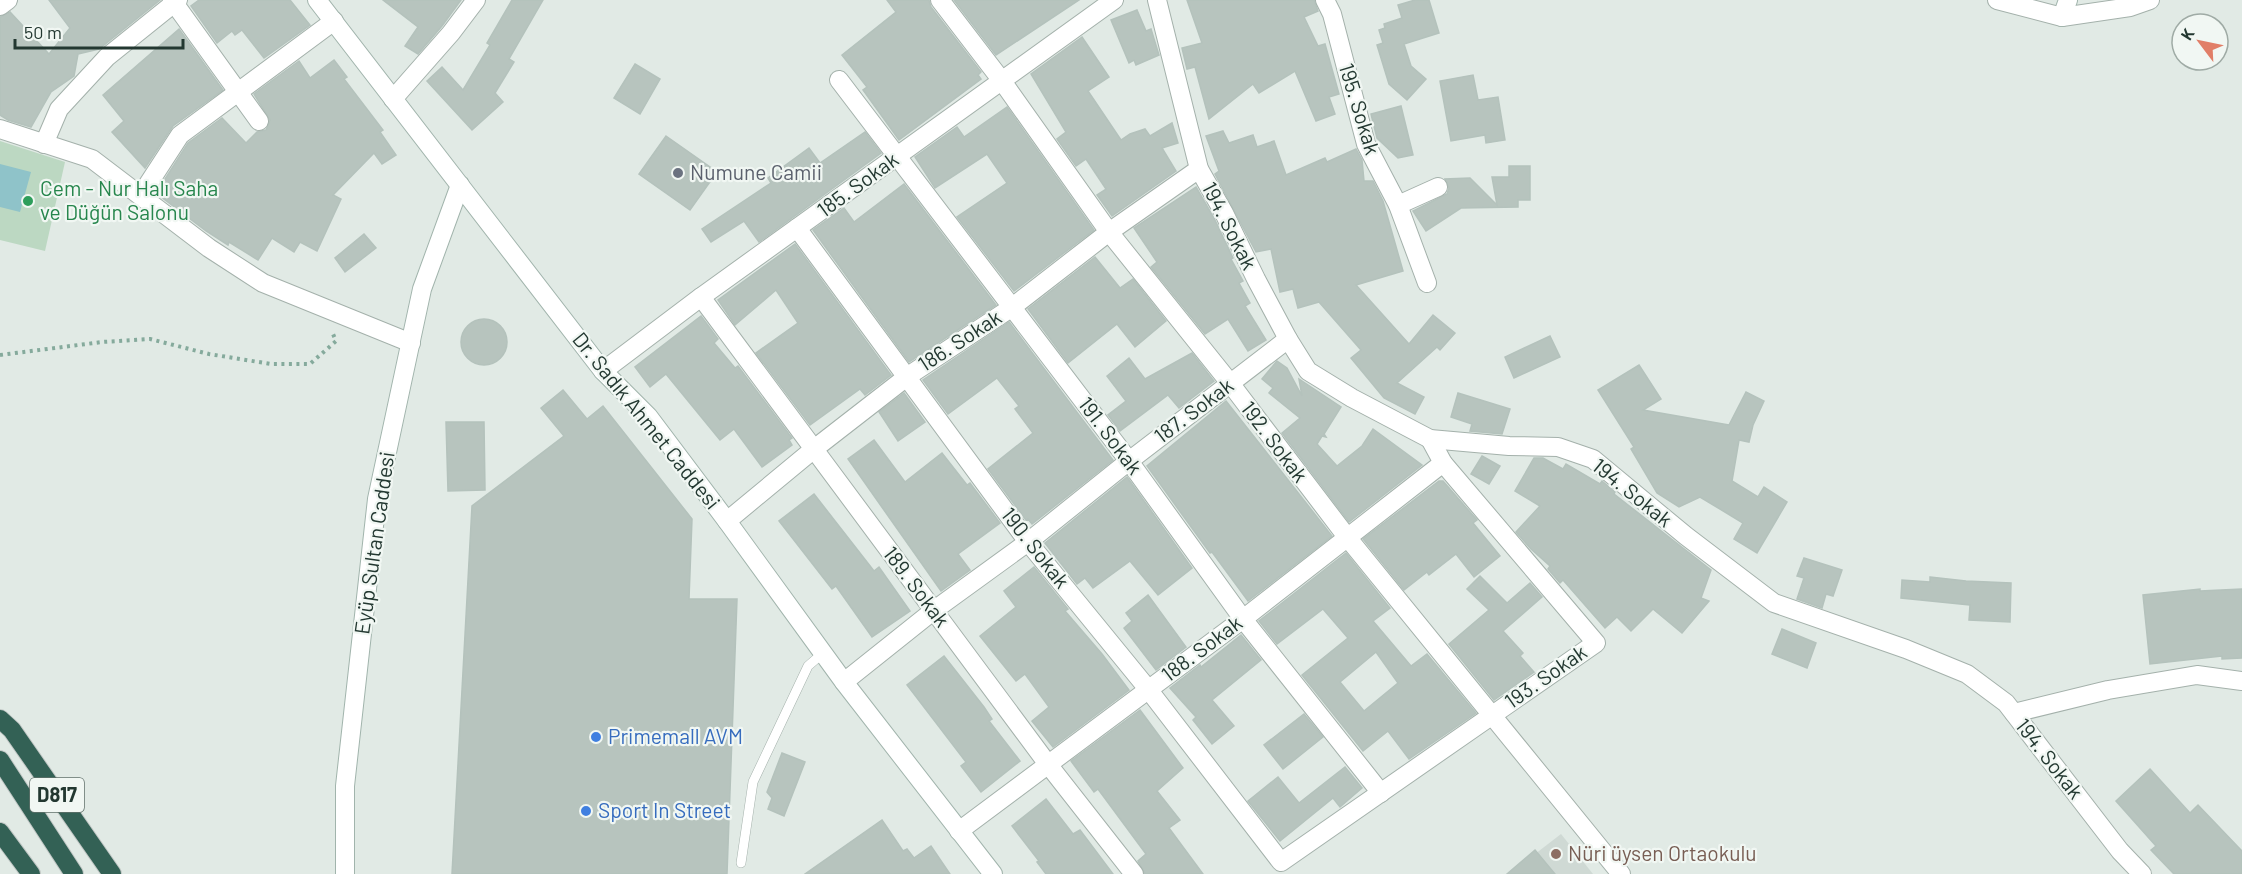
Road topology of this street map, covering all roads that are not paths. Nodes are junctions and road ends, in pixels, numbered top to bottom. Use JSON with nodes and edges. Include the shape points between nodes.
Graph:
{"nodes":[{"id":1,"x":8,"y":0,"type":"edge"},
{"id":2,"x":317,"y":0,"type":"edge"},
{"id":3,"x":476,"y":0,"type":"edge"},
{"id":4,"x":940,"y":0,"type":"edge"},
{"id":5,"x":1157,"y":0,"type":"edge"},
{"id":6,"x":1325,"y":0,"type":"edge"},
{"id":7,"x":1997,"y":0,"type":"edge"},
{"id":8,"x":2150,"y":0,"type":"edge"},
{"id":9,"x":175,"y":1,"type":"edge"},
{"id":10,"x":1105,"y":2,"type":"edge"},
{"id":11,"x":0,"y":6,"type":"edge"},
{"id":12,"x":2065,"y":9,"type":"edge"},
{"id":13,"x":334,"y":21,"type":"junction"},
{"id":14,"x":839,"y":80,"type":"dead end"},
{"id":15,"x":1002,"y":81,"type":"junction"},
{"id":16,"x":238,"y":91,"type":"junction"},
{"id":17,"x":393,"y":99,"type":"junction"},
{"id":18,"x":259,"y":121,"type":"dead end"},
{"id":19,"x":0,"y":129,"type":"edge"},
{"id":20,"x":44,"y":144,"type":"junction"},
{"id":21,"x":896,"y":157,"type":"junction"},
{"id":22,"x":1199,"y":169,"type":"junction"},
{"id":23,"x":460,"y":185,"type":"junction"},
{"id":24,"x":1438,"y":188,"type":"dead end"},
{"id":25,"x":141,"y":195,"type":"junction"},
{"id":26,"x":1398,"y":205,"type":"junction"},
{"id":27,"x":797,"y":228,"type":"junction"},
{"id":28,"x":1109,"y":232,"type":"junction"},
{"id":29,"x":1427,"y":283,"type":"dead end"},
{"id":30,"x":701,"y":297,"type":"junction"},
{"id":31,"x":1011,"y":308,"type":"junction"},
{"id":32,"x":1288,"y":339,"type":"junction"},
{"id":33,"x":411,"y":342,"type":"junction"},
{"id":34,"x":603,"y":371,"type":"junction"},
{"id":35,"x":908,"y":376,"type":"junction"},
{"id":36,"x":1230,"y":383,"type":"junction"},
{"id":37,"x":1430,"y":439,"type":"junction"},
{"id":38,"x":813,"y":449,"type":"junction"},
{"id":39,"x":1129,"y":461,"type":"junction"},
{"id":40,"x":1443,"y":463,"type":"junction"},
{"id":41,"x":727,"y":521,"type":"junction"},
{"id":42,"x":1347,"y":537,"type":"junction"},
{"id":43,"x":1028,"y":542,"type":"junction"},
{"id":44,"x":933,"y":611,"type":"junction"},
{"id":45,"x":1243,"y":619,"type":"junction"},
{"id":46,"x":823,"y":653,"type":"junction"},
{"id":47,"x":2242,"y":681,"type":"edge"},
{"id":48,"x":844,"y":682,"type":"junction"},
{"id":49,"x":1148,"y":689,"type":"junction"},
{"id":50,"x":2014,"y":713,"type":"junction"},
{"id":51,"x":1491,"y":716,"type":"junction"},
{"id":52,"x":0,"y":718,"type":"edge"},
{"id":53,"x":0,"y":760,"type":"edge"},
{"id":54,"x":1047,"y":763,"type":"junction"},
{"id":55,"x":1381,"y":794,"type":"junction"},
{"id":56,"x":959,"y":831,"type":"junction"},
{"id":57,"x":0,"y":832,"type":"edge"},
{"id":58,"x":1281,"y":862,"type":"joint"},
{"id":59,"x":741,"y":863,"type":"dead end"},
{"id":60,"x":31,"y":874,"type":"edge"},
{"id":61,"x":74,"y":874,"type":"edge"},
{"id":62,"x":112,"y":874,"type":"edge"},
{"id":63,"x":345,"y":874,"type":"edge"},
{"id":64,"x":993,"y":874,"type":"edge"},
{"id":65,"x":1134,"y":874,"type":"edge"},
{"id":66,"x":1621,"y":874,"type":"edge"},
{"id":67,"x":2142,"y":874,"type":"edge"}],
"edges":[{"from":1,"to":11,"type":"street"},
{"from":2,"to":13,"type":"street","name":"Dr. Sadık Ahmet Caddesi"},
{"from":3,"to":17,"type":"street"},
{"from":4,"to":15,"type":"street","name":"192. Sokak"},
{"from":5,"to":22,"type":"street","name":"194. Sokak"},
{"from":6,"to":26,"type":"street","name":"195. Sokak","via":[[1366,144]]},
{"from":7,"to":12,"type":"street"},
{"from":8,"to":12,"type":"street","via":[[2130,7]]},
{"from":9,"to":16,"type":"street"},
{"from":9,"to":20,"type":"street","via":[[107,57],[59,109]]},
{"from":10,"to":15,"type":"street","name":"185. Sokak"},
{"from":13,"to":16,"type":"street"},
{"from":13,"to":17,"type":"street","name":"Dr. Sadık Ahmet Caddesi"},
{"from":14,"to":21,"type":"street","name":"191. Sokak"},
{"from":15,"to":21,"type":"street","name":"185. Sokak"},
{"from":15,"to":28,"type":"street","name":"192. Sokak"},
{"from":16,"to":18,"type":"street"},
{"from":16,"to":25,"type":"street","via":[[180,135]]},
{"from":17,"to":23,"type":"street","name":"Dr. Sadık Ahmet Caddesi"},
{"from":19,"to":20,"type":"street"},
{"from":20,"to":25,"type":"street","via":[[92,159]]},
{"from":21,"to":27,"type":"street","name":"185. Sokak"},
{"from":21,"to":31,"type":"street","name":"191. Sokak"},
{"from":22,"to":28,"type":"street","name":"186. Sokak"},
{"from":22,"to":32,"type":"street","name":"194. Sokak"},
{"from":23,"to":33,"type":"street","name":"Eyüp Sultan Caddesi","via":[[422,289]]},
{"from":23,"to":34,"type":"street","name":"Dr. Sadık Ahmet Caddesi"},
{"from":24,"to":26,"type":"street"},
{"from":25,"to":33,"type":"street","via":[[209,248],[263,283]]},
{"from":26,"to":29,"type":"street","name":"195. Sokak"},
{"from":27,"to":30,"type":"street","name":"185. Sokak"},
{"from":27,"to":35,"type":"street","name":"190. Sokak"},
{"from":28,"to":31,"type":"street","name":"186. Sokak"},
{"from":28,"to":36,"type":"street","name":"192. Sokak"},
{"from":30,"to":34,"type":"street","name":"185. Sokak"},
{"from":30,"to":38,"type":"street","name":"189. Sokak"},
{"from":31,"to":35,"type":"street","name":"186. Sokak"},
{"from":31,"to":39,"type":"street","name":"191. Sokak"},
{"from":32,"to":36,"type":"street","name":"187. Sokak"},
{"from":32,"to":37,"type":"street","name":"194. Sokak","via":[[1308,371]]},
{"from":33,"to":63,"type":"street","name":"Eyüp Sultan Caddesi","via":[[377,499],[345,786]]},
{"from":34,"to":41,"type":"street","name":"Dr. Sadık Ahmet Caddesi","via":[[648,416]]},
{"from":35,"to":38,"type":"street","name":"186. Sokak"},
{"from":35,"to":43,"type":"street","name":"190. Sokak"},
{"from":36,"to":39,"type":"street","name":"187. Sokak"},
{"from":36,"to":42,"type":"street","name":"192. Sokak"},
{"from":37,"to":40,"type":"street","name":"193. Sokak"},
{"from":37,"to":50,"type":"street","name":"194. Sokak","via":[[1558,447],[1593,459],[1774,603],[1906,648],[1967,674]]},
{"from":38,"to":41,"type":"street","name":"186. Sokak"},
{"from":38,"to":44,"type":"street","name":"189. Sokak"},
{"from":39,"to":43,"type":"street","name":"187. Sokak"},
{"from":39,"to":45,"type":"street","name":"191. Sokak"},
{"from":40,"to":42,"type":"street","name":"188. Sokak"},
{"from":40,"to":51,"type":"street","name":"193. Sokak","via":[[1596,643]]},
{"from":41,"to":46,"type":"street","name":"Dr. Sadık Ahmet Caddesi"},
{"from":42,"to":45,"type":"street","name":"188. Sokak"},
{"from":42,"to":51,"type":"street","name":"192. Sokak"},
{"from":43,"to":44,"type":"street","name":"187. Sokak"},
{"from":43,"to":49,"type":"street","name":"190. Sokak"},
{"from":44,"to":48,"type":"street","name":"187. Sokak"},
{"from":44,"to":54,"type":"street","name":"189. Sokak"},
{"from":45,"to":49,"type":"street","name":"188. Sokak"},
{"from":45,"to":55,"type":"street","name":"191. Sokak"},
{"from":46,"to":48,"type":"street","name":"Dr. Sadık Ahmet Caddesi"},
{"from":46,"to":59,"type":"lane","via":[[808,666],[753,782]]},
{"from":47,"to":50,"type":"street","via":[[2197,675],[2108,690]]},
{"from":48,"to":56,"type":"street","name":"Dr. Sadık Ahmet Caddesi"},
{"from":49,"to":54,"type":"street","name":"188. Sokak"},
{"from":49,"to":58,"type":"street","name":"190. Sokak"},
{"from":50,"to":67,"type":"street","name":"194. Sokak"},
{"from":51,"to":55,"type":"street","name":"193. Sokak"},
{"from":51,"to":66,"type":"street","name":"192. Sokak"},
{"from":52,"to":62,"type":"highway","number":"D817"},
{"from":53,"to":61,"type":"highway"},
{"from":54,"to":56,"type":"street","name":"188. Sokak"},
{"from":54,"to":65,"type":"street","name":"189. Sokak"},
{"from":55,"to":58,"type":"street","name":"193. Sokak"},
{"from":56,"to":64,"type":"street","name":"Dr. Sadık Ahmet Caddesi"},
{"from":57,"to":60,"type":"highway"}]}
